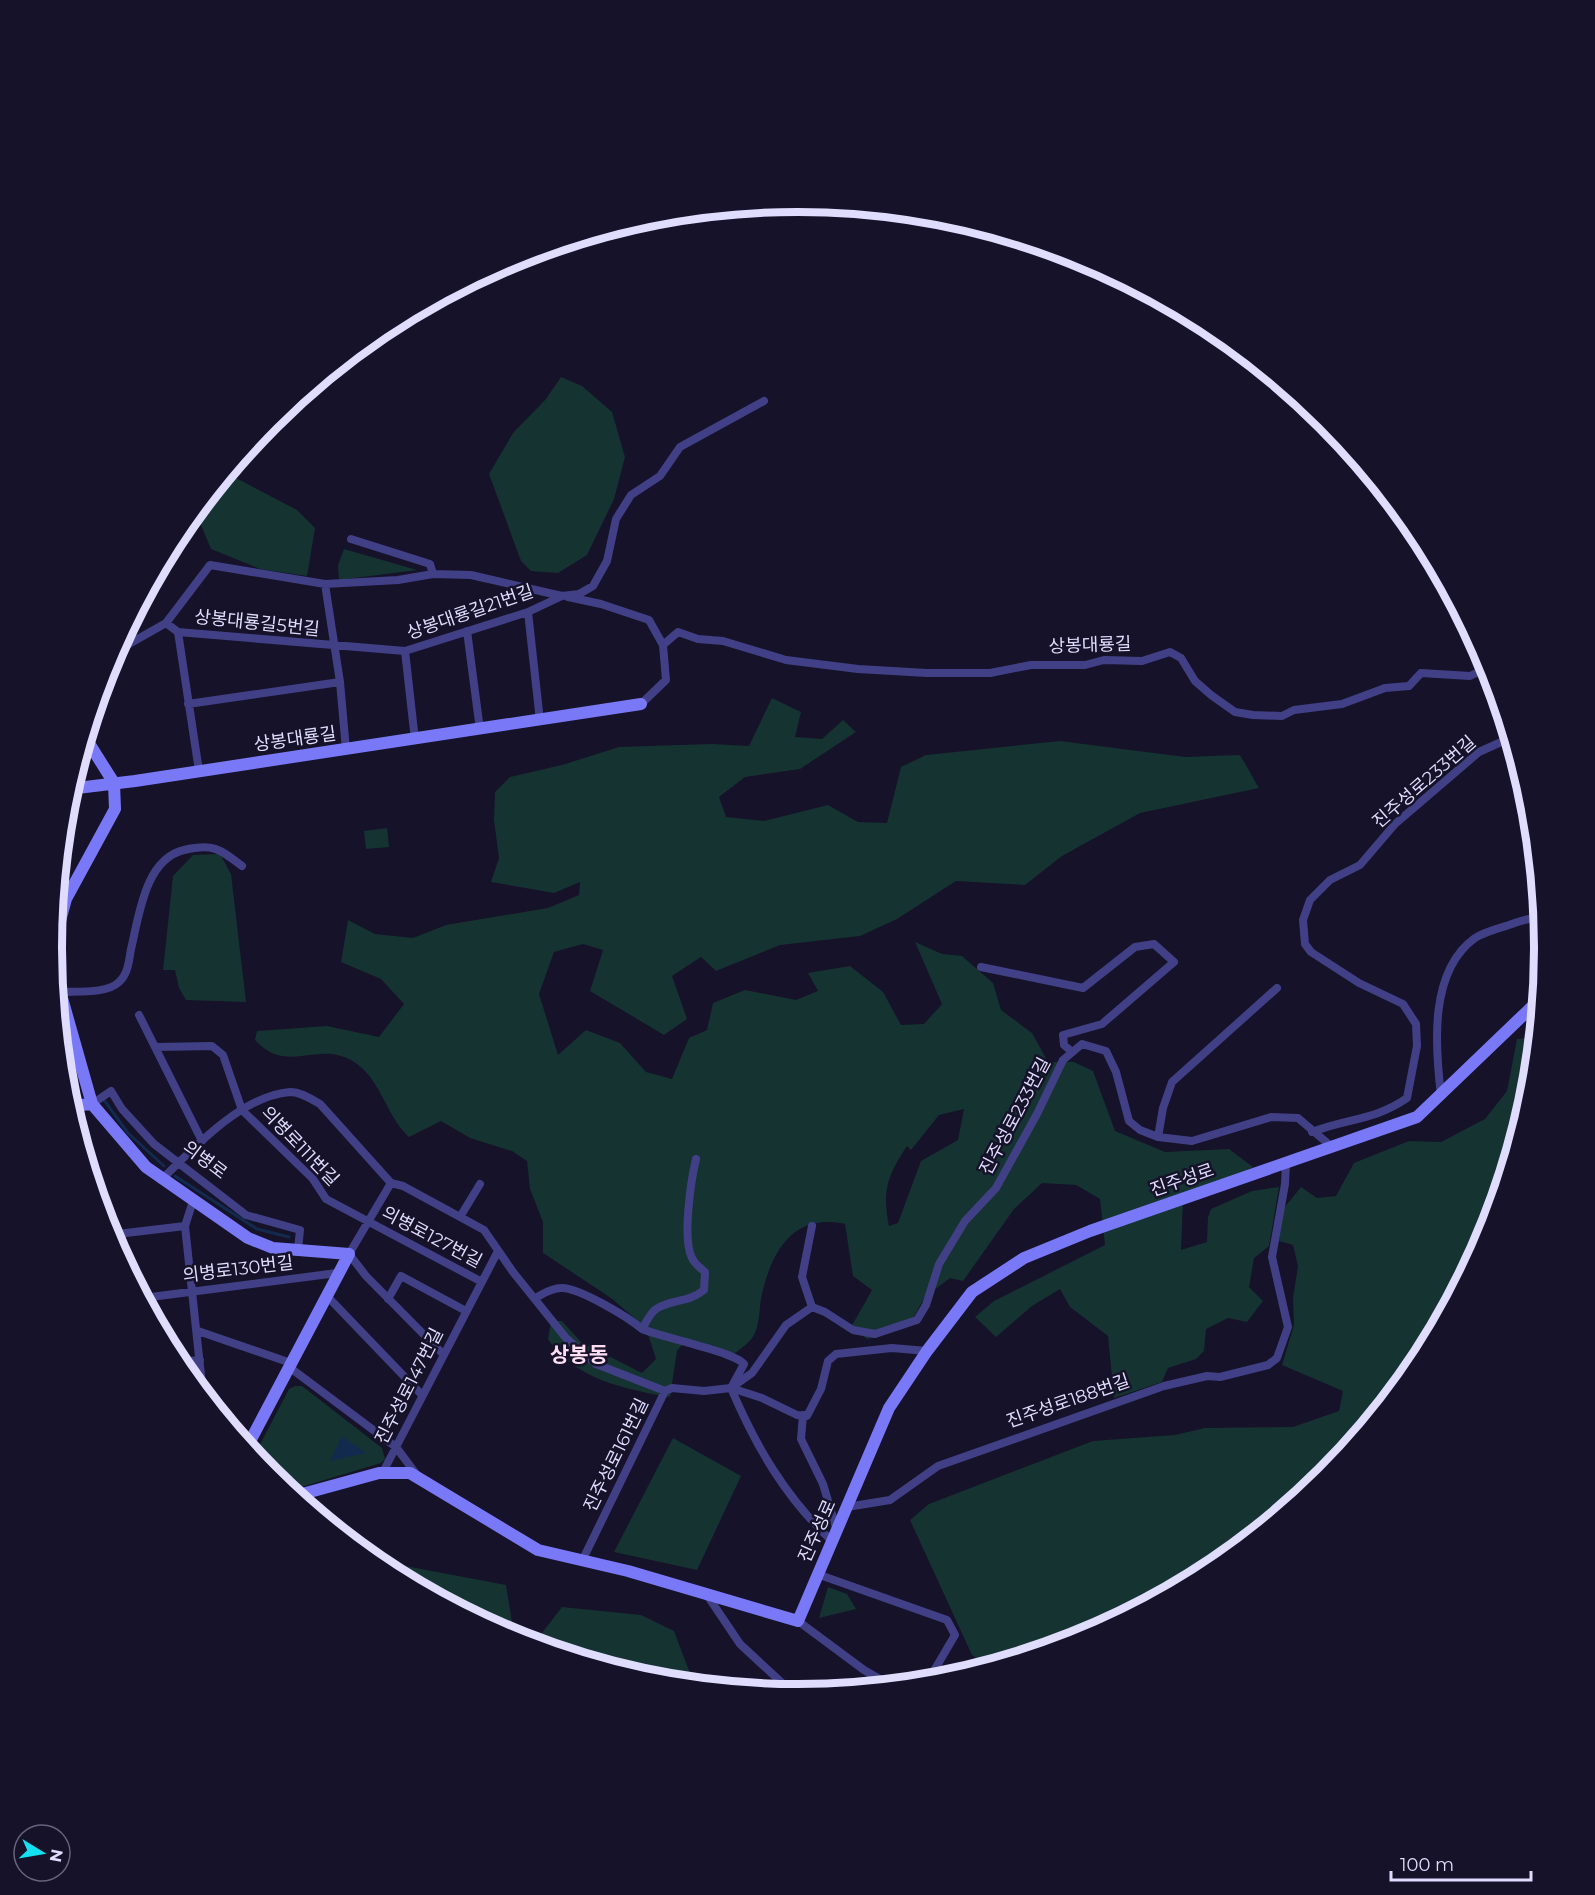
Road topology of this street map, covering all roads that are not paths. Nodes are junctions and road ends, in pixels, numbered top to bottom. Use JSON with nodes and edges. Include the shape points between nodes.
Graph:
{"nodes":[{"id":1,"x":764,"y":400,"type":"dead end"},
{"id":2,"x":351,"y":539,"type":"dead end"},
{"id":3,"x":433,"y":574,"type":"junction"},
{"id":4,"x":325,"y":584,"type":"junction"},
{"id":5,"x":562,"y":596,"type":"junction"},
{"id":6,"x":528,"y":612,"type":"junction"},
{"id":7,"x":166,"y":623,"type":"junction"},
{"id":8,"x":467,"y":631,"type":"junction"},
{"id":9,"x":178,"y":632,"type":"junction"},
{"id":10,"x":127,"y":645,"type":"edge"},
{"id":11,"x":663,"y":645,"type":"junction"},
{"id":12,"x":333,"y":647,"type":"junction"},
{"id":13,"x":405,"y":651,"type":"junction"},
{"id":14,"x":1479,"y":672,"type":"edge"},
{"id":15,"x":340,"y":682,"type":"junction"},
{"id":16,"x":188,"y":704,"type":"junction"},
{"id":17,"x":641,"y":704,"type":"joint"},
{"id":18,"x":540,"y":721,"type":"junction"},
{"id":19,"x":480,"y":730,"type":"junction"},
{"id":20,"x":415,"y":740,"type":"junction"},
{"id":21,"x":1503,"y":741,"type":"edge"},
{"id":22,"x":90,"y":746,"type":"edge"},
{"id":23,"x":346,"y":750,"type":"junction"},
{"id":24,"x":199,"y":771,"type":"junction"},
{"id":25,"x":114,"y":783,"type":"junction"},
{"id":26,"x":80,"y":788,"type":"edge"},
{"id":27,"x":242,"y":866,"type":"dead end"},
{"id":28,"x":63,"y":911,"type":"edge"},
{"id":29,"x":1533,"y":919,"type":"edge"},
{"id":30,"x":981,"y":967,"type":"dead end"},
{"id":31,"x":63,"y":988,"type":"edge"},
{"id":32,"x":1276,"y":988,"type":"dead end"},
{"id":33,"x":63,"y":1001,"type":"edge"},
{"id":34,"x":1531,"y":1007,"type":"edge"},
{"id":35,"x":139,"y":1015,"type":"dead end"},
{"id":36,"x":1530,"y":1016,"type":"edge"},
{"id":37,"x":1519,"y":1017,"type":"junction"},
{"id":38,"x":156,"y":1047,"type":"junction"},
{"id":39,"x":1071,"y":1051,"type":"junction"},
{"id":40,"x":1441,"y":1095,"type":"junction"},
{"id":41,"x":92,"y":1104,"type":"junction"},
{"id":42,"x":79,"y":1105,"type":"edge"},
{"id":43,"x":242,"y":1110,"type":"junction"},
{"id":44,"x":1312,"y":1132,"type":"junction"},
{"id":45,"x":1158,"y":1137,"type":"junction"},
{"id":46,"x":202,"y":1141,"type":"junction"},
{"id":47,"x":1332,"y":1147,"type":"junction"},
{"id":48,"x":696,"y":1159,"type":"dead end"},
{"id":49,"x":178,"y":1163,"type":"junction"},
{"id":50,"x":1286,"y":1163,"type":"junction"},
{"id":51,"x":161,"y":1180,"type":"junction"},
{"id":52,"x":391,"y":1183,"type":"junction"},
{"id":53,"x":480,"y":1184,"type":"dead end"},
{"id":54,"x":193,"y":1201,"type":"junction"},
{"id":55,"x":460,"y":1217,"type":"junction"},
{"id":56,"x":366,"y":1222,"type":"junction"},
{"id":57,"x":186,"y":1226,"type":"junction"},
{"id":58,"x":812,"y":1226,"type":"dead end"},
{"id":59,"x":120,"y":1234,"type":"edge"},
{"id":60,"x":298,"y":1249,"type":"junction"},
{"id":61,"x":498,"y":1251,"type":"junction"},
{"id":62,"x":349,"y":1254,"type":"junction"},
{"id":63,"x":337,"y":1273,"type":"junction"},
{"id":64,"x":482,"y":1282,"type":"junction"},
{"id":65,"x":194,"y":1291,"type":"junction"},
{"id":66,"x":326,"y":1295,"type":"junction"},
{"id":67,"x":150,"y":1297,"type":"edge"},
{"id":68,"x":535,"y":1298,"type":"junction"},
{"id":69,"x":388,"y":1299,"type":"junction"},
{"id":70,"x":812,"y":1307,"type":"junction"},
{"id":71,"x":466,"y":1311,"type":"junction"},
{"id":72,"x":642,"y":1329,"type":"junction"},
{"id":73,"x":198,"y":1331,"type":"junction"},
{"id":74,"x":927,"y":1351,"type":"junction"},
{"id":75,"x":443,"y":1354,"type":"junction"},
{"id":76,"x":200,"y":1360,"type":"junction"},
{"id":77,"x":189,"y":1361,"type":"edge"},
{"id":78,"x":290,"y":1365,"type":"junction"},
{"id":79,"x":202,"y":1378,"type":"edge"},
{"id":80,"x":731,"y":1388,"type":"junction"},
{"id":81,"x":665,"y":1391,"type":"junction"},
{"id":82,"x":422,"y":1395,"type":"junction"},
{"id":83,"x":803,"y":1415,"type":"junction"},
{"id":84,"x":251,"y":1440,"type":"edge"},
{"id":85,"x":396,"y":1447,"type":"junction"},
{"id":86,"x":379,"y":1473,"type":"junction"},
{"id":87,"x":419,"y":1478,"type":"junction"},
{"id":88,"x":304,"y":1494,"type":"edge"},
{"id":89,"x":847,"y":1507,"type":"junction"},
{"id":90,"x":835,"y":1536,"type":"junction"},
{"id":91,"x":582,"y":1561,"type":"junction"},
{"id":92,"x":817,"y":1574,"type":"junction"},
{"id":93,"x":704,"y":1592,"type":"junction"},
{"id":94,"x":798,"y":1621,"type":"junction"},
{"id":95,"x":934,"y":1670,"type":"edge"},
{"id":96,"x":881,"y":1678,"type":"edge"},
{"id":97,"x":783,"y":1683,"type":"edge"}],
"edges":[{"from":1,"to":5,"type":"street","name":"상봉대룡길21번길","via":[[680,447],[660,476],[631,495],[616,519],[607,561],[593,586],[579,594]]},
{"from":2,"to":3,"type":"street","via":[[430,564]]},
{"from":3,"to":4,"type":"street","name":"상봉대룡길"},
{"from":3,"to":5,"type":"street","name":"상봉대룡길","via":[[471,575]]},
{"from":4,"to":7,"type":"street","name":"상봉대룡길5번길","via":[[210,565]]},
{"from":4,"to":12,"type":"street"},
{"from":5,"to":6,"type":"street","name":"상봉대룡길21번길"},
{"from":5,"to":11,"type":"street","name":"상봉대룡길","via":[[601,604],[649,621]]},
{"from":6,"to":8,"type":"street","name":"상봉대룡길21번길"},
{"from":6,"to":18,"type":"street"},
{"from":7,"to":9,"type":"street","name":"상봉대룡길5번길"},
{"from":7,"to":10,"type":"street"},
{"from":8,"to":13,"type":"street","name":"상봉대룡길21번길"},
{"from":8,"to":19,"type":"street"},
{"from":9,"to":12,"type":"street","name":"상봉대룡길5번길"},
{"from":9,"to":16,"type":"street","name":"상봉대룡길5번길"},
{"from":11,"to":14,"type":"street","name":"상봉대룡길","via":[[678,632],[786,660],[927,673],[990,673],[1031,665],[1142,661],[1170,652],[1181,658],[1195,681],[1235,712],[1263,716],[1342,704],[1385,688],[1409,686],[1421,673],[1470,676]]},
{"from":11,"to":17,"type":"street","name":"상봉대룡길","via":[[666,680]]},
{"from":12,"to":13,"type":"street","name":"상봉대룡길5번길"},
{"from":12,"to":15,"type":"street"},
{"from":13,"to":20,"type":"street","name":"상봉대룡길21번길"},
{"from":15,"to":16,"type":"street"},
{"from":15,"to":23,"type":"street"},
{"from":16,"to":24,"type":"street","name":"상봉대룡길5번길"},
{"from":17,"to":18,"type":"main road","name":"상봉대룡길"},
{"from":18,"to":19,"type":"main road","name":"상봉대룡길"},
{"from":19,"to":20,"type":"main road","name":"상봉대룡길"},
{"from":20,"to":23,"type":"main road","name":"상봉대룡길"},
{"from":21,"to":44,"type":"street","name":"진주성로233번길","via":[[1479,752],[1395,824],[1360,865],[1330,880],[1310,900],[1303,920],[1305,944],[1359,983],[1403,1004],[1416,1023],[1417,1046],[1407,1098],[1391,1109],[1359,1121],[1333,1124]]},
{"from":22,"to":25,"type":"main road"},
{"from":23,"to":24,"type":"main road","name":"상봉대룡길"},
{"from":24,"to":25,"type":"main road","name":"상봉대룡길"},
{"from":25,"to":26,"type":"main road","name":"상봉대룡길"},
{"from":25,"to":28,"type":"main road","via":[[115,809]]},
{"from":27,"to":31,"type":"street","via":[[217,848],[199,847],[168,857],[158,866],[141,907],[125,976],[108,988]]},
{"from":29,"to":40,"type":"street","via":[[1476,938],[1459,954],[1446,976],[1437,1063]]},
{"from":30,"to":39,"type":"street","name":"진주성로233번길","via":[[1083,988],[1135,947],[1154,944],[1174,962],[1102,1024],[1063,1035],[1064,1045]]},
{"from":32,"to":45,"type":"street","via":[[1172,1082]]},
{"from":33,"to":41,"type":"main road"},
{"from":34,"to":37,"type":"main road","name":"진주성로"},
{"from":35,"to":38,"type":"street"},
{"from":36,"to":37,"type":"street"},
{"from":37,"to":40,"type":"main road","name":"진주성로"},
{"from":38,"to":43,"type":"street","name":"의병로111번길","via":[[212,1046],[223,1055]]},
{"from":38,"to":46,"type":"street"},
{"from":39,"to":45,"type":"street","name":"진주성로233번길","via":[[1082,1044],[1106,1051],[1129,1121]]},
{"from":39,"to":70,"type":"street","name":"진주성로233번길","via":[[996,1188],[965,1221],[939,1264],[926,1305],[916,1320],[875,1334],[853,1330]]},
{"from":40,"to":47,"type":"main road","name":"진주성로","via":[[1417,1117]]},
{"from":41,"to":42,"type":"main road"},
{"from":41,"to":49,"type":"street","name":"의병로","via":[[111,1091],[139,1130]]},
{"from":41,"to":51,"type":"main road"},
{"from":43,"to":46,"type":"street","name":"의병로111번길"},
{"from":43,"to":52,"type":"street","name":"의병로111번길","via":[[291,1092],[308,1096],[320,1104]]},
{"from":43,"to":56,"type":"street","name":"의병로111번길","via":[[313,1179],[326,1198]]},
{"from":44,"to":45,"type":"street","name":"진주성로233번길","via":[[1298,1118],[1271,1117],[1192,1141]]},
{"from":44,"to":47,"type":"street","name":"진주성로233번길"},
{"from":46,"to":49,"type":"street","name":"의병로111번길"},
{"from":47,"to":50,"type":"main road","name":"진주성로"},
{"from":48,"to":72,"type":"street","via":[[688,1245],[692,1259],[705,1272],[704,1290],[693,1299],[654,1310]]},
{"from":49,"to":51,"type":"street","name":"의병로111번길"},
{"from":49,"to":60,"type":"street","name":"의병로","via":[[246,1215],[300,1230]]},
{"from":50,"to":74,"type":"main road","name":"진주성로","via":[[1024,1258],[972,1292]]},
{"from":50,"to":89,"type":"street","name":"진주성로188번길","via":[[1272,1257],[1288,1327],[1277,1358],[1265,1368],[1164,1386],[938,1466],[890,1500]]},
{"from":51,"to":54,"type":"main road"},
{"from":52,"to":55,"type":"street"},
{"from":52,"to":56,"type":"street"},
{"from":53,"to":55,"type":"street","name":"의병로127번길"},
{"from":54,"to":57,"type":"street"},
{"from":54,"to":60,"type":"main road","via":[[248,1238],[273,1248]]},
{"from":55,"to":61,"type":"street","via":[[484,1230]]},
{"from":56,"to":62,"type":"street"},
{"from":56,"to":64,"type":"street","name":"의병로127번길"},
{"from":57,"to":59,"type":"street"},
{"from":57,"to":65,"type":"street"},
{"from":58,"to":70,"type":"street","via":[[802,1277]]},
{"from":60,"to":62,"type":"main road"},
{"from":61,"to":64,"type":"street","name":"진주성로147번길"},
{"from":61,"to":68,"type":"street"},
{"from":62,"to":63,"type":"main road"},
{"from":62,"to":69,"type":"street"},
{"from":63,"to":65,"type":"street","name":"의병로130번길"},
{"from":63,"to":66,"type":"main road"},
{"from":64,"to":71,"type":"street","name":"진주성로147번길"},
{"from":65,"to":67,"type":"street","name":"의병로130번길"},
{"from":65,"to":73,"type":"street"},
{"from":66,"to":78,"type":"main road"},
{"from":66,"to":82,"type":"street"},
{"from":68,"to":72,"type":"street","via":[[563,1287],[624,1314]]},
{"from":68,"to":81,"type":"street","via":[[567,1338],[596,1364]]},
{"from":69,"to":71,"type":"street","via":[[401,1276]]},
{"from":69,"to":75,"type":"street"},
{"from":70,"to":80,"type":"street","via":[[786,1325],[752,1373]]},
{"from":71,"to":75,"type":"street","name":"진주성로147번길"},
{"from":72,"to":80,"type":"street","via":[[739,1359],[744,1365]]},
{"from":73,"to":76,"type":"street"},
{"from":73,"to":78,"type":"street"},
{"from":74,"to":83,"type":"street","via":[[892,1348],[836,1354],[828,1361],[821,1389],[807,1416]]},
{"from":74,"to":89,"type":"main road","name":"진주성로","via":[[889,1407]]},
{"from":75,"to":82,"type":"street","name":"진주성로147번길"},
{"from":76,"to":77,"type":"street"},
{"from":76,"to":79,"type":"street"},
{"from":78,"to":84,"type":"main road"},
{"from":78,"to":85,"type":"street"},
{"from":80,"to":81,"type":"street","name":"진주성로161번길"},
{"from":80,"to":83,"type":"street"},
{"from":80,"to":90,"type":"street","via":[[752,1436],[776,1476],[805,1516]]},
{"from":81,"to":91,"type":"street","name":"진주성로161번길"},
{"from":82,"to":85,"type":"street","name":"진주성로147번길"},
{"from":83,"to":90,"type":"street","via":[[801,1439],[823,1484]]},
{"from":85,"to":86,"type":"street","name":"진주성로147번길","via":[[383,1473]]},
{"from":85,"to":87,"type":"street"},
{"from":86,"to":87,"type":"main road","via":[[410,1473]]},
{"from":86,"to":88,"type":"main road"},
{"from":87,"to":91,"type":"main road","via":[[538,1550]]},
{"from":89,"to":90,"type":"main road","name":"진주성로"},
{"from":90,"to":92,"type":"main road","name":"진주성로"},
{"from":91,"to":93,"type":"main road"},
{"from":92,"to":94,"type":"main road","name":"진주성로"},
{"from":92,"to":95,"type":"street","via":[[947,1620],[955,1635]]},
{"from":93,"to":94,"type":"main road"},
{"from":93,"to":97,"type":"street","via":[[740,1644]]},
{"from":94,"to":96,"type":"street"}]}
